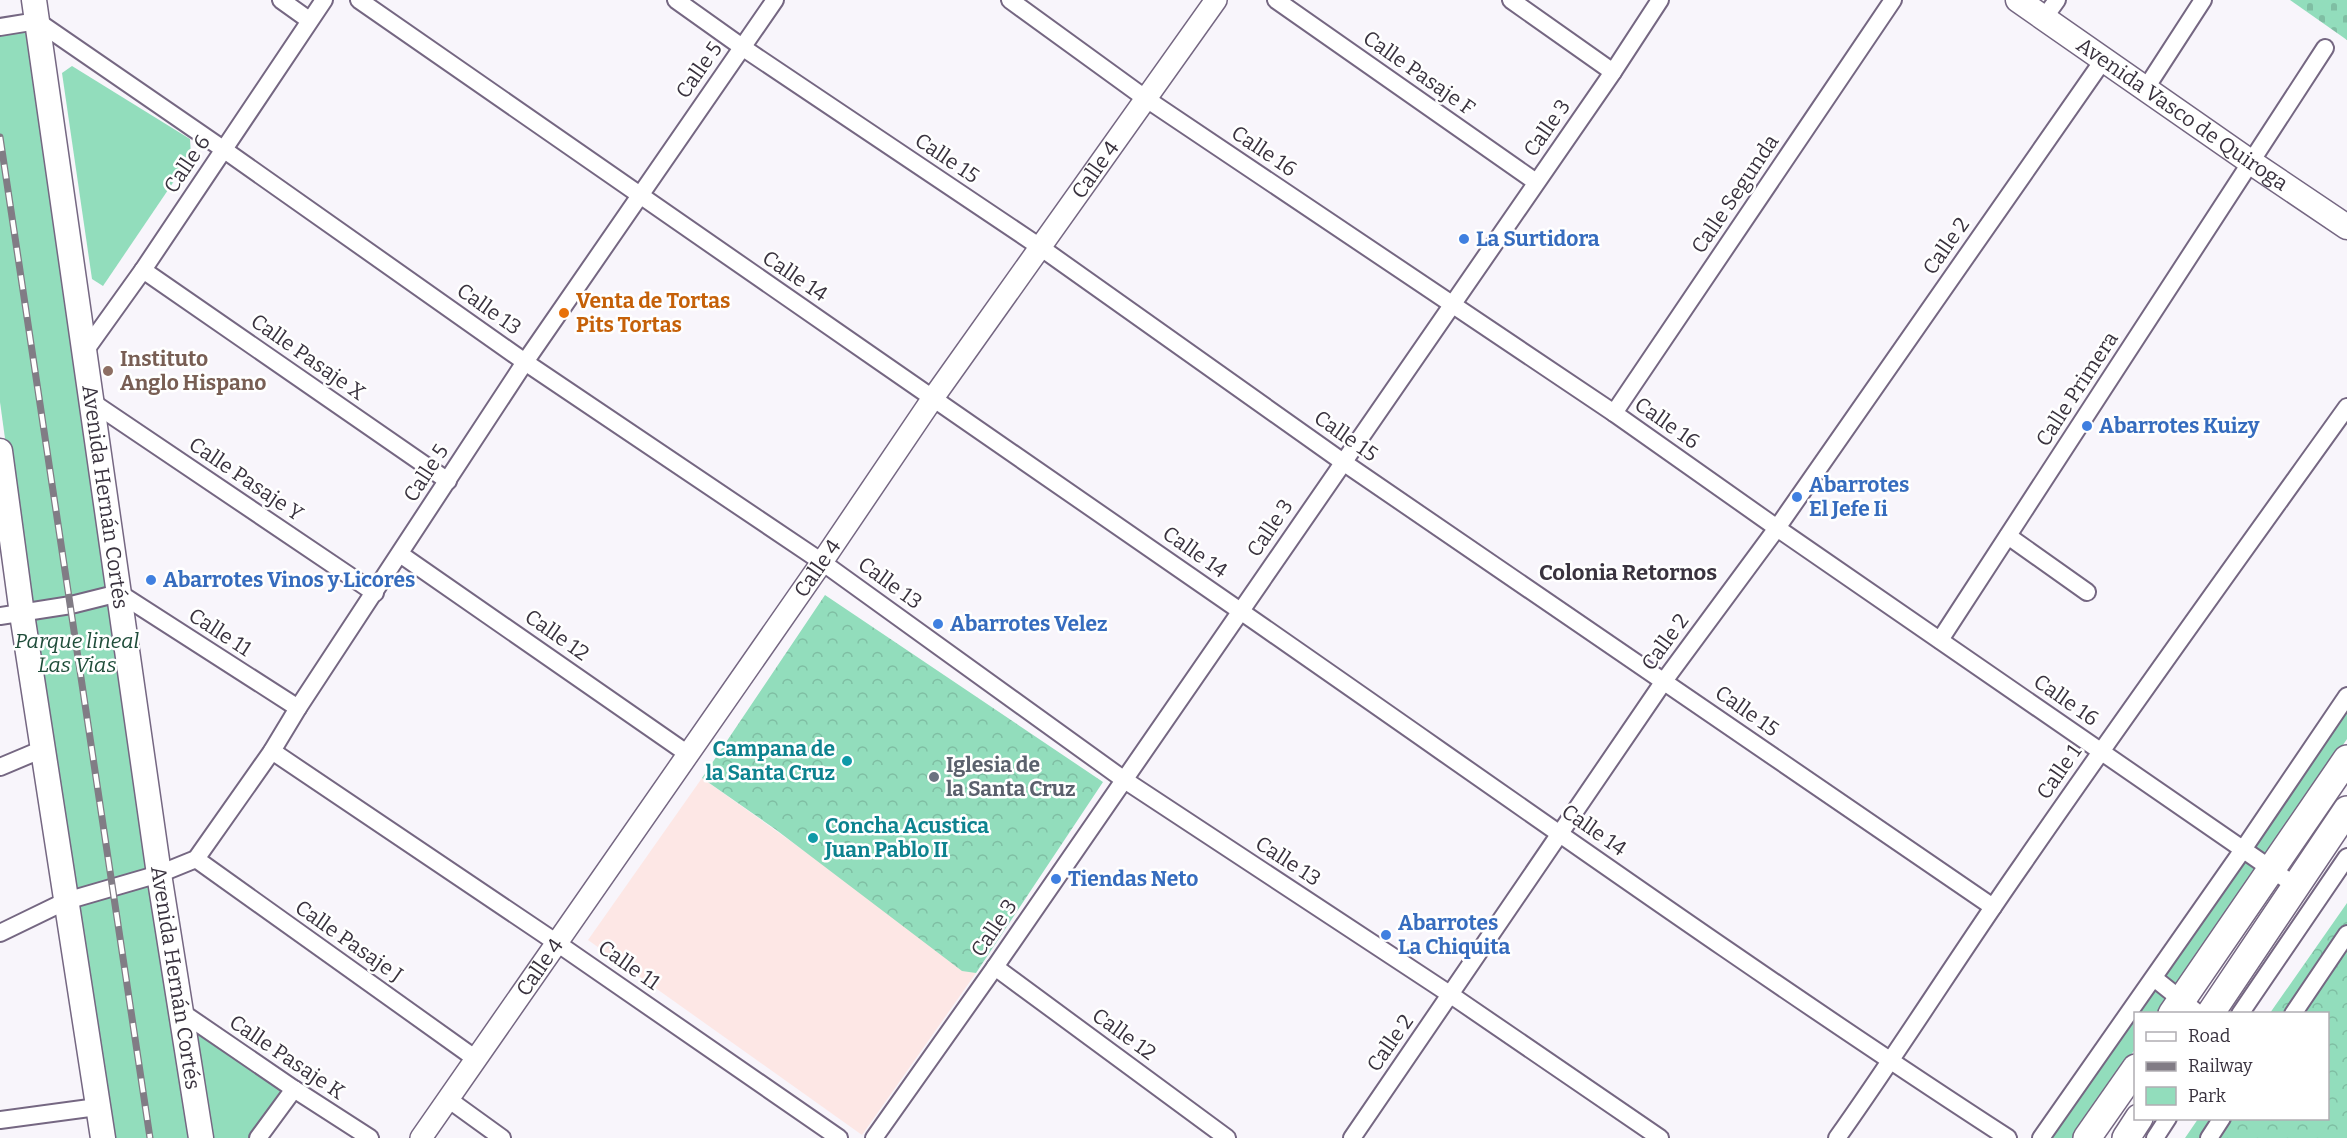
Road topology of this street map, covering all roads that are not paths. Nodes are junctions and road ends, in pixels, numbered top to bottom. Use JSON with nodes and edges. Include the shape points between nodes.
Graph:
{"nodes":[{"id":1,"x":281,"y":0,"type":"edge"},
{"id":2,"x":324,"y":0,"type":"edge"},
{"id":3,"x":359,"y":0,"type":"edge"},
{"id":4,"x":676,"y":0,"type":"edge"},
{"id":5,"x":775,"y":0,"type":"edge"},
{"id":6,"x":1010,"y":0,"type":"edge"},
{"id":7,"x":1216,"y":0,"type":"edge"},
{"id":8,"x":1276,"y":0,"type":"edge"},
{"id":9,"x":1511,"y":0,"type":"edge"},
{"id":10,"x":1660,"y":0,"type":"edge"},
{"id":11,"x":1893,"y":0,"type":"edge"},
{"id":12,"x":2018,"y":0,"type":"edge"},
{"id":13,"x":2204,"y":0,"type":"edge"},
{"id":14,"x":2050,"y":9,"type":"edge"},
{"id":15,"x":35,"y":10,"type":"edge"},
{"id":16,"x":309,"y":20,"type":"junction"},
{"id":17,"x":0,"y":27,"type":"edge"},
{"id":18,"x":742,"y":47,"type":"junction"},
{"id":19,"x":2325,"y":48,"type":"dead end"},
{"id":20,"x":2104,"y":59,"type":"junction"},
{"id":21,"x":1613,"y":72,"type":"junction"},
{"id":22,"x":2146,"y":88,"type":"junction"},
{"id":23,"x":1145,"y":98,"type":"junction"},
{"id":24,"x":223,"y":149,"type":"junction"},
{"id":25,"x":2252,"y":163,"type":"junction"},
{"id":26,"x":1536,"y":182,"type":"junction"},
{"id":27,"x":639,"y":197,"type":"junction"},
{"id":28,"x":2347,"y":226,"type":"edge"},
{"id":29,"x":1040,"y":247,"type":"junction"},
{"id":30,"x":143,"y":270,"type":"junction"},
{"id":31,"x":1451,"y":305,"type":"junction"},
{"id":32,"x":85,"y":351,"type":"junction"},
{"id":33,"x":525,"y":362,"type":"junction"},
{"id":34,"x":933,"y":398,"type":"junction"},
{"id":35,"x":92,"y":402,"type":"junction"},
{"id":36,"x":2347,"y":407,"type":"edge"},
{"id":37,"x":1614,"y":413,"type":"junction"},
{"id":38,"x":0,"y":451,"type":"edge"},
{"id":39,"x":1343,"y":462,"type":"junction"},
{"id":40,"x":448,"y":481,"type":"junction"},
{"id":41,"x":1778,"y":528,"type":"junction"},
{"id":42,"x":2007,"y":536,"type":"junction"},
{"id":43,"x":400,"y":554,"type":"junction"},
{"id":44,"x":822,"y":562,"type":"junction"},
{"id":45,"x":2087,"y":592,"type":"dead end"},
{"id":46,"x":119,"y":593,"type":"junction"},
{"id":47,"x":375,"y":593,"type":"junction"},
{"id":48,"x":1240,"y":611,"type":"junction"},
{"id":49,"x":11,"y":615,"type":"edge"},
{"id":50,"x":1940,"y":639,"type":"junction"},
{"id":51,"x":1664,"y":681,"type":"junction"},
{"id":52,"x":2347,"y":696,"type":"edge"},
{"id":53,"x":298,"y":708,"type":"junction"},
{"id":54,"x":43,"y":749,"type":"junction"},
{"id":55,"x":272,"y":751,"type":"junction"},
{"id":56,"x":2100,"y":752,"type":"junction"},
{"id":57,"x":688,"y":754,"type":"junction"},
{"id":58,"x":2347,"y":759,"type":"edge"},
{"id":59,"x":0,"y":767,"type":"edge"},
{"id":60,"x":1123,"y":779,"type":"junction"},
{"id":61,"x":2347,"y":810,"type":"edge"},
{"id":62,"x":1559,"y":834,"type":"junction"},
{"id":63,"x":2242,"y":851,"type":"junction"},
{"id":64,"x":2347,"y":858,"type":"edge"},
{"id":65,"x":196,"y":859,"type":"junction"},
{"id":66,"x":2273,"y":870,"type":"junction"},
{"id":67,"x":159,"y":874,"type":"junction"},
{"id":68,"x":2296,"y":886,"type":"junction"},
{"id":69,"x":66,"y":901,"type":"junction"},
{"id":70,"x":1993,"y":907,"type":"junction"},
{"id":71,"x":0,"y":933,"type":"edge"},
{"id":72,"x":2347,"y":934,"type":"edge"},
{"id":73,"x":557,"y":942,"type":"junction"},
{"id":74,"x":995,"y":967,"type":"junction"},
{"id":75,"x":2154,"y":978,"type":"junction"},
{"id":76,"x":1451,"y":995,"type":"junction"},
{"id":77,"x":2184,"y":1009,"type":"edge"},
{"id":78,"x":180,"y":1011,"type":"junction"},
{"id":79,"x":2211,"y":1012,"type":"edge"},
{"id":80,"x":2241,"y":1012,"type":"edge"},
{"id":81,"x":2294,"y":1012,"type":"edge"},
{"id":82,"x":476,"y":1059,"type":"junction"},
{"id":83,"x":1891,"y":1062,"type":"junction"},
{"id":84,"x":2134,"y":1071,"type":"edge"},
{"id":85,"x":294,"y":1089,"type":"junction"},
{"id":86,"x":448,"y":1099,"type":"junction"},
{"id":87,"x":98,"y":1107,"type":"junction"},
{"id":88,"x":0,"y":1120,"type":"edge"},
{"id":89,"x":2138,"y":1120,"type":"edge"},
{"id":90,"x":2167,"y":1120,"type":"edge"},
{"id":91,"x":2221,"y":1120,"type":"edge"},
{"id":92,"x":102,"y":1138,"type":"edge"},
{"id":93,"x":201,"y":1138,"type":"edge"},
{"id":94,"x":258,"y":1138,"type":"edge"},
{"id":95,"x":370,"y":1138,"type":"edge"},
{"id":96,"x":421,"y":1138,"type":"edge"},
{"id":97,"x":502,"y":1138,"type":"edge"},
{"id":98,"x":839,"y":1138,"type":"edge"},
{"id":99,"x":874,"y":1138,"type":"edge"},
{"id":100,"x":1227,"y":1138,"type":"edge"},
{"id":101,"x":1352,"y":1138,"type":"edge"},
{"id":102,"x":1660,"y":1138,"type":"edge"},
{"id":103,"x":1837,"y":1138,"type":"edge"},
{"id":104,"x":2008,"y":1138,"type":"edge"},
{"id":105,"x":2041,"y":1138,"type":"edge"},
{"id":106,"x":2087,"y":1138,"type":"edge"},
{"id":107,"x":2126,"y":1138,"type":"edge"},
{"id":108,"x":2155,"y":1138,"type":"edge"},
{"id":109,"x":2209,"y":1138,"type":"edge"}],
"edges":[{"from":1,"to":16,"type":"street"},
{"from":2,"to":16,"type":"street","name":"Calle 6"},
{"from":3,"to":27,"type":"street","name":"Calle 14"},
{"from":4,"to":18,"type":"street","name":"Calle 15"},
{"from":5,"to":18,"type":"street","name":"Calle 5"},
{"from":6,"to":23,"type":"street","name":"Calle 16"},
{"from":7,"to":23,"type":"street","name":"Calle 4"},
{"from":8,"to":26,"type":"street","name":"Calle Pasaje F"},
{"from":9,"to":21,"type":"street"},
{"from":10,"to":21,"type":"street","name":"Calle 3"},
{"from":11,"to":37,"type":"street","name":"Calle Segunda"},
{"from":12,"to":14,"type":"main road","name":"Avenida Vasco de Quiroga"},
{"from":13,"to":22,"type":"street"},
{"from":14,"to":20,"type":"main road","name":"Avenida Vasco de Quiroga"},
{"from":15,"to":17,"type":"street"},
{"from":15,"to":24,"type":"street","name":"Calle 13"},
{"from":15,"to":32,"type":"main road","name":"Avenida Hernán Cortés"},
{"from":16,"to":24,"type":"street","name":"Calle 6"},
{"from":18,"to":27,"type":"street","name":"Calle 5"},
{"from":18,"to":29,"type":"street","name":"Calle 15"},
{"from":19,"to":25,"type":"street","name":"Calle Primera"},
{"from":20,"to":22,"type":"main road","name":"Avenida Vasco de Quiroga"},
{"from":20,"to":41,"type":"street","name":"Calle 2"},
{"from":21,"to":26,"type":"street","name":"Calle 3"},
{"from":22,"to":25,"type":"main road","name":"Avenida Vasco de Quiroga"},
{"from":23,"to":29,"type":"street","name":"Calle 4"},
{"from":23,"to":31,"type":"street","name":"Calle 16"},
{"from":24,"to":30,"type":"street","name":"Calle 6"},
{"from":24,"to":33,"type":"street","name":"Calle 13"},
{"from":25,"to":28,"type":"main road","name":"Avenida Vasco de Quiroga"},
{"from":25,"to":42,"type":"street","name":"Calle Primera"},
{"from":26,"to":31,"type":"street","name":"Calle 3"},
{"from":27,"to":33,"type":"street","name":"Calle 5"},
{"from":27,"to":34,"type":"street","name":"Calle 14"},
{"from":29,"to":34,"type":"street","name":"Calle 4"},
{"from":29,"to":39,"type":"street","name":"Calle 15"},
{"from":30,"to":32,"type":"street","name":"Calle 6"},
{"from":30,"to":40,"type":"street","name":"Calle Pasaje X"},
{"from":31,"to":37,"type":"street","name":"Calle 16"},
{"from":31,"to":39,"type":"street","name":"Calle 3"},
{"from":32,"to":35,"type":"main road","name":"Avenida Hernán Cortés"},
{"from":33,"to":40,"type":"street","name":"Calle 5"},
{"from":33,"to":44,"type":"street","name":"Calle 13"},
{"from":34,"to":44,"type":"street","name":"Calle 4"},
{"from":34,"to":48,"type":"street","name":"Calle 14"},
{"from":35,"to":46,"type":"main road","name":"Avenida Hernán Cortés"},
{"from":35,"to":47,"type":"street","name":"Calle Pasaje Y"},
{"from":36,"to":56,"type":"street","name":"Calle 1"},
{"from":37,"to":41,"type":"street","name":"Calle 16"},
{"from":38,"to":49,"type":"main road"},
{"from":39,"to":48,"type":"street","name":"Calle 3"},
{"from":39,"to":51,"type":"street","name":"Calle 15"},
{"from":40,"to":43,"type":"street","name":"Calle 5"},
{"from":41,"to":50,"type":"street","name":"Calle 16"},
{"from":41,"to":51,"type":"street","name":"Calle 2"},
{"from":42,"to":45,"type":"street"},
{"from":42,"to":50,"type":"street","name":"Calle Primera"},
{"from":43,"to":47,"type":"street","name":"Calle 5"},
{"from":43,"to":57,"type":"street","name":"Calle 12"},
{"from":44,"to":57,"type":"street","name":"Calle 4"},
{"from":44,"to":60,"type":"street","name":"Calle 13"},
{"from":46,"to":49,"type":"street"},
{"from":46,"to":53,"type":"street","name":"Calle 11"},
{"from":46,"to":67,"type":"main road","name":"Avenida Hernán Cortés"},
{"from":47,"to":53,"type":"street","name":"Calle 5"},
{"from":48,"to":60,"type":"street","name":"Calle 3"},
{"from":48,"to":62,"type":"street","name":"Calle 14"},
{"from":49,"to":54,"type":"main road"},
{"from":50,"to":56,"type":"street","name":"Calle 16"},
{"from":51,"to":62,"type":"street","name":"Calle 2"},
{"from":51,"to":70,"type":"street","name":"Calle 15"},
{"from":52,"to":63,"type":"street"},
{"from":53,"to":55,"type":"street","name":"Calle 5"},
{"from":54,"to":59,"type":"street"},
{"from":54,"to":69,"type":"main road"},
{"from":55,"to":65,"type":"street","name":"Calle 5"},
{"from":55,"to":73,"type":"street","name":"Calle 11"},
{"from":56,"to":63,"type":"street","name":"Calle 16"},
{"from":56,"to":70,"type":"street","name":"Calle 1"},
{"from":57,"to":73,"type":"street","name":"Calle 4"},
{"from":58,"to":66,"type":"main road"},
{"from":60,"to":74,"type":"street","name":"Calle 3"},
{"from":60,"to":76,"type":"street","name":"Calle 13"},
{"from":61,"to":68,"type":"main road"},
{"from":62,"to":76,"type":"street","name":"Calle 2"},
{"from":62,"to":83,"type":"street","name":"Calle 14"},
{"from":63,"to":66,"type":"street","name":"Calle 16"},
{"from":63,"to":75,"type":"street"},
{"from":64,"to":80,"type":"street"},
{"from":65,"to":67,"type":"street"},
{"from":65,"to":82,"type":"street","name":"Calle Pasaje J"},
{"from":66,"to":68,"type":"street","name":"Calle 16"},
{"from":66,"to":77,"type":"main road"},
{"from":67,"to":69,"type":"street"},
{"from":67,"to":78,"type":"main road","name":"Avenida Hernán Cortés"},
{"from":68,"to":79,"type":"main road"},
{"from":69,"to":71,"type":"street"},
{"from":69,"to":87,"type":"main road"},
{"from":70,"to":83,"type":"street","name":"Calle 1"},
{"from":72,"to":81,"type":"street"},
{"from":73,"to":82,"type":"street","name":"Calle 4"},
{"from":73,"to":98,"type":"street","name":"Calle 11"},
{"from":74,"to":99,"type":"street","name":"Calle 3"},
{"from":74,"to":100,"type":"street","name":"Calle 12"},
{"from":75,"to":77,"type":"street"},
{"from":75,"to":105,"type":"street"},
{"from":76,"to":101,"type":"street","name":"Calle 2"},
{"from":76,"to":102,"type":"street","name":"Calle 13"},
{"from":78,"to":85,"type":"street","name":"Calle Pasaje K"},
{"from":78,"to":93,"type":"main road","name":"Avenida Hernán Cortés"},
{"from":82,"to":86,"type":"street","name":"Calle 4"},
{"from":83,"to":103,"type":"street","name":"Calle 1"},
{"from":83,"to":104,"type":"street","name":"Calle 14"},
{"from":84,"to":106,"type":"main road"},
{"from":85,"to":94,"type":"street"},
{"from":85,"to":95,"type":"street","name":"Calle Pasaje K"},
{"from":86,"to":96,"type":"street","name":"Calle 4"},
{"from":86,"to":97,"type":"street"},
{"from":87,"to":88,"type":"street"},
{"from":87,"to":92,"type":"main road"},
{"from":89,"to":107,"type":"main road"},
{"from":90,"to":108,"type":"street"},
{"from":91,"to":109,"type":"street"}]}
